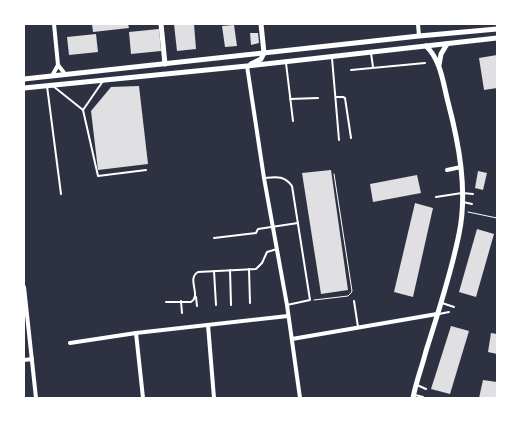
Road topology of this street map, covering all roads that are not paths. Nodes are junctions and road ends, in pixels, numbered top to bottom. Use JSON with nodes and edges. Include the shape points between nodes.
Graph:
{"nodes":[{"id":1,"x":54,"y":24,"type":"edge"},
{"id":2,"x":161,"y":24,"type":"edge"},
{"id":3,"x":261,"y":24,"type":"edge"},
{"id":4,"x":418,"y":24,"type":"edge"},
{"id":5,"x":497,"y":29,"type":"edge"},
{"id":6,"x":419,"y":36,"type":"junction"},
{"id":7,"x":497,"y":38,"type":"edge"},
{"id":8,"x":447,"y":44,"type":"junction"},
{"id":9,"x":426,"y":46,"type":"junction"},
{"id":10,"x":371,"y":52,"type":"junction"},
{"id":11,"x":264,"y":53,"type":"junction"},
{"id":12,"x":332,"y":56,"type":"junction"},
{"id":13,"x":286,"y":61,"type":"junction"},
{"id":14,"x":425,"y":63,"type":"dead end"},
{"id":15,"x":166,"y":64,"type":"junction"},
{"id":16,"x":58,"y":65,"type":"junction"},
{"id":17,"x":247,"y":66,"type":"junction"},
{"id":18,"x":439,"y":66,"type":"junction"},
{"id":19,"x":373,"y":67,"type":"junction"},
{"id":20,"x":351,"y":70,"type":"dead end"},
{"id":21,"x":65,"y":74,"type":"junction"},
{"id":22,"x":52,"y":76,"type":"junction"},
{"id":23,"x":24,"y":79,"type":"edge"},
{"id":24,"x":103,"y":80,"type":"junction"},
{"id":25,"x":50,"y":86,"type":"junction"},
{"id":26,"x":24,"y":88,"type":"edge"},
{"id":27,"x":336,"y":97,"type":"junction"},
{"id":28,"x":318,"y":98,"type":"dead end"},
{"id":29,"x":290,"y":100,"type":"junction"},
{"id":30,"x":83,"y":110,"type":"junction"},
{"id":31,"x":293,"y":121,"type":"dead end"},
{"id":32,"x":351,"y":138,"type":"dead end"},
{"id":33,"x":339,"y":140,"type":"dead end"},
{"id":34,"x":461,"y":167,"type":"junction"},
{"id":35,"x":146,"y":170,"type":"dead end"},
{"id":36,"x":447,"y":170,"type":"dead end"},
{"id":37,"x":264,"y":178,"type":"junction"},
{"id":38,"x":462,"y":193,"type":"junction"},
{"id":39,"x":61,"y":194,"type":"dead end"},
{"id":40,"x":473,"y":194,"type":"dead end"},
{"id":41,"x":436,"y":197,"type":"dead end"},
{"id":42,"x":462,"y":202,"type":"junction"},
{"id":43,"x":472,"y":204,"type":"dead end"},
{"id":44,"x":298,"y":223,"type":"junction"},
{"id":45,"x":273,"y":226,"type":"junction"},
{"id":46,"x":214,"y":238,"type":"dead end"},
{"id":47,"x":276,"y":248,"type":"junction"},
{"id":48,"x":249,"y":269,"type":"junction"},
{"id":49,"x":230,"y":270,"type":"junction"},
{"id":50,"x":214,"y":271,"type":"junction"},
{"id":51,"x":24,"y":287,"type":"edge"},
{"id":52,"x":196,"y":296,"type":"junction"},
{"id":53,"x":182,"y":301,"type":"junction"},
{"id":54,"x":354,"y":301,"type":"dead end"},
{"id":55,"x":166,"y":302,"type":"dead end"},
{"id":56,"x":250,"y":303,"type":"dead end"},
{"id":57,"x":441,"y":303,"type":"junction"},
{"id":58,"x":216,"y":305,"type":"dead end"},
{"id":59,"x":232,"y":305,"type":"dead end"},
{"id":60,"x":287,"y":305,"type":"junction"},
{"id":61,"x":197,"y":306,"type":"dead end"},
{"id":62,"x":454,"y":307,"type":"dead end"},
{"id":63,"x":449,"y":312,"type":"dead end"},
{"id":64,"x":182,"y":313,"type":"dead end"},
{"id":65,"x":438,"y":314,"type":"junction"},
{"id":66,"x":288,"y":316,"type":"junction"},
{"id":67,"x":208,"y":325,"type":"junction"},
{"id":68,"x":358,"y":327,"type":"junction"},
{"id":69,"x":136,"y":333,"type":"junction"},
{"id":70,"x":292,"y":339,"type":"junction"},
{"id":71,"x":70,"y":343,"type":"dead end"},
{"id":72,"x":32,"y":359,"type":"junction"},
{"id":73,"x":24,"y":360,"type":"edge"},
{"id":74,"x":416,"y":385,"type":"junction"},
{"id":75,"x":426,"y":389,"type":"dead end"},
{"id":76,"x":413,"y":396,"type":"edge"},
{"id":77,"x":423,"y":397,"type":"edge"},
{"id":78,"x":36,"y":398,"type":"edge"},
{"id":79,"x":143,"y":398,"type":"edge"},
{"id":80,"x":214,"y":398,"type":"edge"},
{"id":81,"x":300,"y":398,"type":"edge"}],
"edges":[{"from":1,"to":16,"type":"street"},
{"from":2,"to":15,"type":"street"},
{"from":3,"to":11,"type":"street"},
{"from":4,"to":6,"type":"street"},
{"from":5,"to":6,"type":"street"},
{"from":6,"to":11,"type":"street"},
{"from":7,"to":8,"type":"street"},
{"from":8,"to":9,"type":"street"},
{"from":8,"to":18,"type":"street","via":[[441,54]]},
{"from":9,"to":10,"type":"street"},
{"from":9,"to":18,"type":"street"},
{"from":10,"to":12,"type":"street"},
{"from":10,"to":19,"type":"lane"},
{"from":11,"to":15,"type":"street"},
{"from":11,"to":17,"type":"street","via":[[261,59]]},
{"from":12,"to":13,"type":"street"},
{"from":12,"to":27,"type":"lane"},
{"from":13,"to":17,"type":"street"},
{"from":13,"to":29,"type":"lane"},
{"from":14,"to":19,"type":"lane"},
{"from":15,"to":21,"type":"street"},
{"from":16,"to":21,"type":"street"},
{"from":16,"to":22,"type":"street"},
{"from":17,"to":24,"type":"street"},
{"from":17,"to":37,"type":"street"},
{"from":18,"to":34,"type":"street"},
{"from":19,"to":20,"type":"lane"},
{"from":21,"to":22,"type":"street"},
{"from":21,"to":25,"type":"street","via":[[49,79]]},
{"from":22,"to":23,"type":"street"},
{"from":24,"to":25,"type":"street"},
{"from":24,"to":30,"type":"lane"},
{"from":25,"to":26,"type":"street"},
{"from":25,"to":30,"type":"lane"},
{"from":25,"to":39,"type":"lane"},
{"from":27,"to":32,"type":"lane","via":[[345,98]]},
{"from":27,"to":33,"type":"lane"},
{"from":28,"to":29,"type":"lane"},
{"from":29,"to":31,"type":"lane"},
{"from":30,"to":35,"type":"lane","via":[[98,176]]},
{"from":34,"to":36,"type":"street"},
{"from":34,"to":38,"type":"street"},
{"from":37,"to":44,"type":"lane","via":[[280,177],[289,181]]},
{"from":37,"to":45,"type":"street"},
{"from":38,"to":40,"type":"lane"},
{"from":38,"to":41,"type":"lane"},
{"from":38,"to":42,"type":"street"},
{"from":42,"to":43,"type":"lane"},
{"from":42,"to":57,"type":"street","via":[[460,233]]},
{"from":44,"to":45,"type":"lane"},
{"from":44,"to":60,"type":"lane","via":[[310,300]]},
{"from":45,"to":46,"type":"lane","via":[[258,229],[256,233]]},
{"from":45,"to":47,"type":"street"},
{"from":47,"to":48,"type":"lane","via":[[268,252],[260,266]]},
{"from":47,"to":60,"type":"street"},
{"from":48,"to":49,"type":"lane"},
{"from":48,"to":56,"type":"lane"},
{"from":49,"to":50,"type":"lane"},
{"from":49,"to":59,"type":"lane"},
{"from":50,"to":52,"type":"lane","via":[[195,274],[193,277]]},
{"from":50,"to":58,"type":"lane"},
{"from":51,"to":72,"type":"street"},
{"from":52,"to":53,"type":"lane","via":[[191,302]]},
{"from":52,"to":61,"type":"lane"},
{"from":53,"to":55,"type":"lane"},
{"from":53,"to":64,"type":"lane"},
{"from":54,"to":68,"type":"lane"},
{"from":57,"to":62,"type":"lane"},
{"from":57,"to":65,"type":"street"},
{"from":60,"to":66,"type":"street"},
{"from":63,"to":65,"type":"lane"},
{"from":65,"to":68,"type":"street"},
{"from":65,"to":74,"type":"street"},
{"from":66,"to":67,"type":"street"},
{"from":66,"to":70,"type":"street"},
{"from":67,"to":69,"type":"street"},
{"from":67,"to":80,"type":"street"},
{"from":68,"to":70,"type":"street"},
{"from":69,"to":71,"type":"street"},
{"from":69,"to":79,"type":"street"},
{"from":70,"to":81,"type":"street"},
{"from":72,"to":73,"type":"street"},
{"from":72,"to":78,"type":"street"},
{"from":74,"to":75,"type":"lane"},
{"from":74,"to":76,"type":"street"},
{"from":76,"to":77,"type":"lane"}]}
